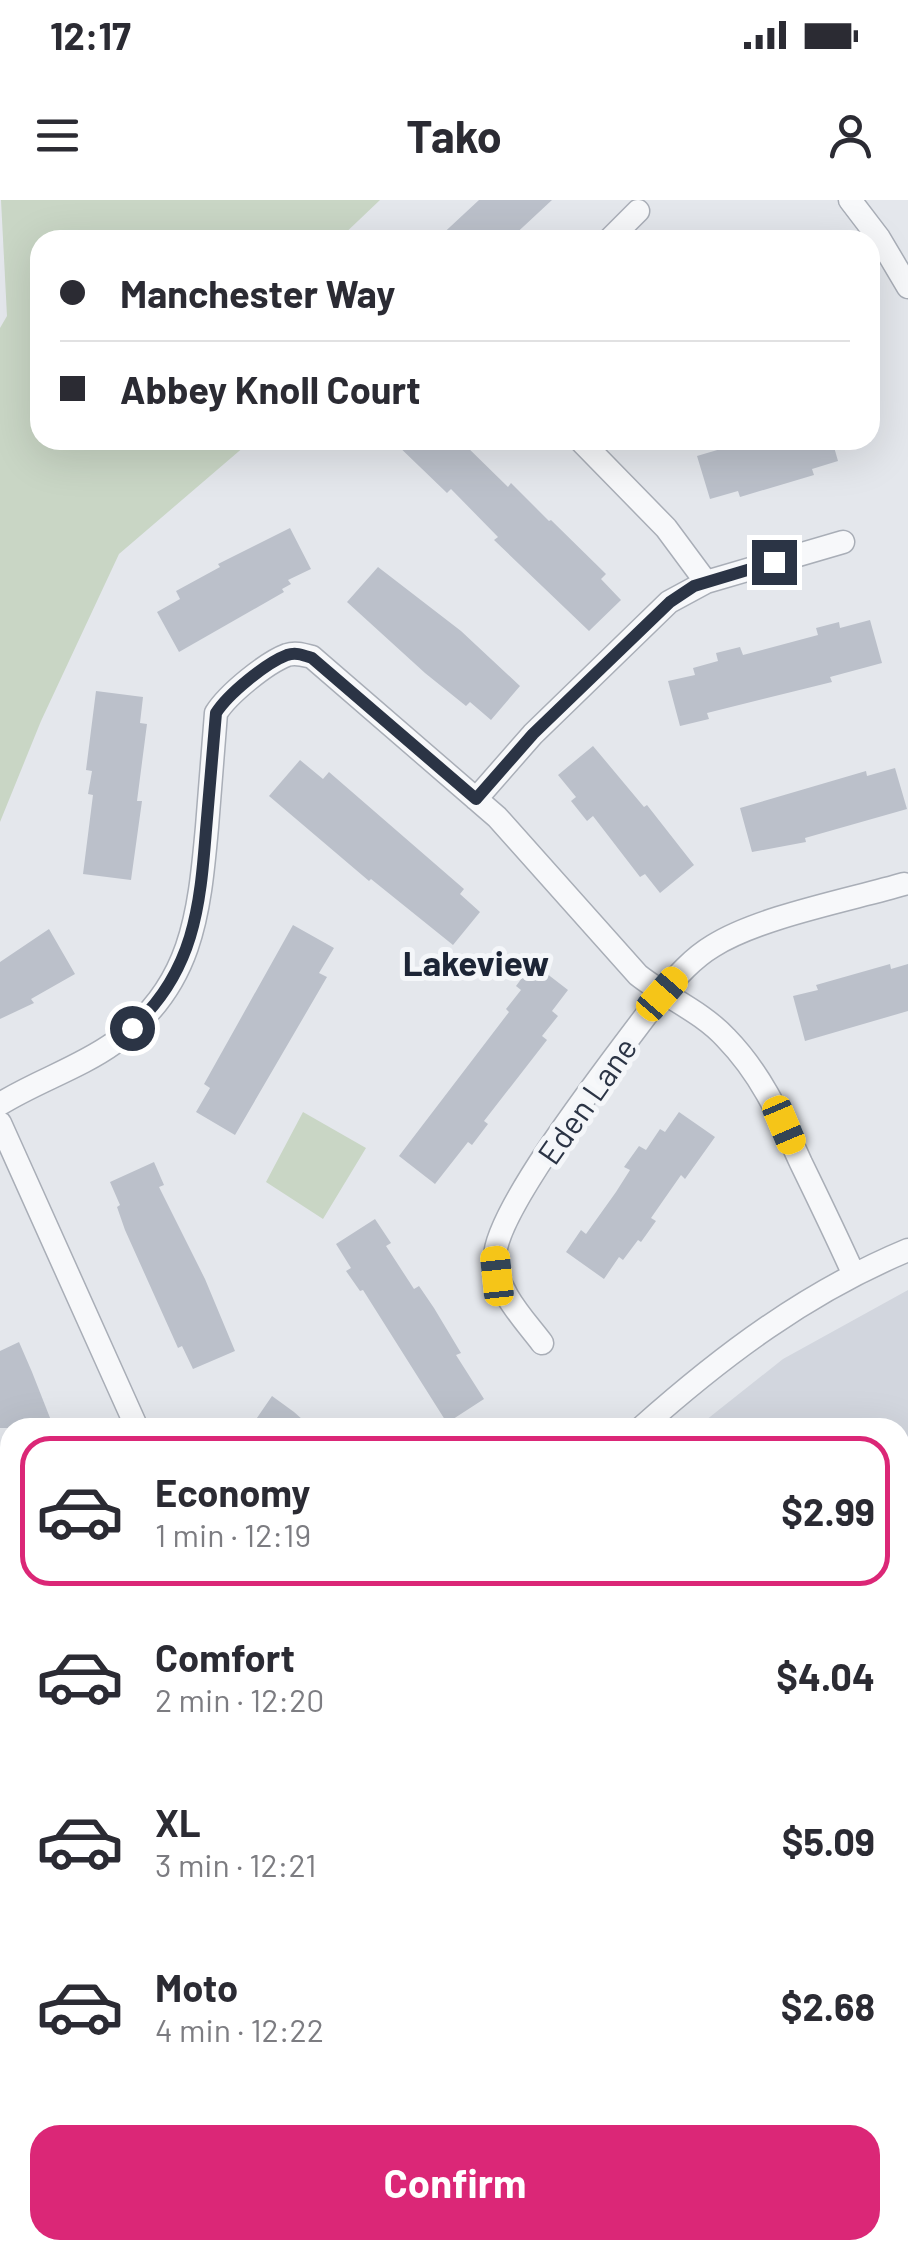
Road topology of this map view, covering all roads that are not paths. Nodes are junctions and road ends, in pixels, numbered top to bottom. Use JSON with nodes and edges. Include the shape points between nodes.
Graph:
{"nodes":[{"id":1,"x":850,"y":200,"type":"edge"},
{"id":2,"x":638,"y":211,"type":"dead end"},
{"id":3,"x":619,"y":230,"type":"edge"},
{"id":4,"x":873,"y":230,"type":"edge"},
{"id":5,"x":880,"y":240,"type":"edge"},
{"id":6,"x":908,"y":287,"type":"edge"},
{"id":7,"x":590,"y":450,"type":"edge"},
{"id":8,"x":843,"y":542,"type":"dead end"},
{"id":9,"x":706,"y":582,"type":"junction"},
{"id":10,"x":476,"y":799,"type":"junction"},
{"id":11,"x":904,"y":884,"type":"dead end"},
{"id":12,"x":662,"y":994,"type":"junction"},
{"id":13,"x":0,"y":1104,"type":"edge"},
{"id":14,"x":0,"y":1123,"type":"edge"},
{"id":15,"x":908,"y":1250,"type":"edge"},
{"id":16,"x":854,"y":1274,"type":"junction"},
{"id":17,"x":542,"y":1343,"type":"dead end"},
{"id":18,"x":133,"y":1418,"type":"edge"},
{"id":19,"x":654,"y":1418,"type":"edge"}],
"edges":[{"from":1,"to":4,"type":"street"},
{"from":2,"to":3,"type":"street"},
{"from":5,"to":6,"type":"street"},
{"from":7,"to":9,"type":"street","via":[[666,528]]},
{"from":8,"to":9,"type":"street"},
{"from":9,"to":10,"type":"street","via":[[670,602]]},
{"from":10,"to":12,"type":"street"},
{"from":10,"to":13,"type":"street","via":[[312,658],[285,656],[226,698],[216,713],[200,904],[171,982],[117,1042]]},
{"from":11,"to":12,"type":"street","name":"Eden Lane","via":[[741,931],[711,946]]},
{"from":12,"to":16,"type":"street","via":[[702,1017],[753,1068]]},
{"from":12,"to":17,"type":"street","name":"Eden Lane","via":[[543,1158],[500,1233],[497,1276]]},
{"from":14,"to":18,"type":"street"},
{"from":15,"to":16,"type":"street"},
{"from":16,"to":19,"type":"street","via":[[730,1352]]}]}
